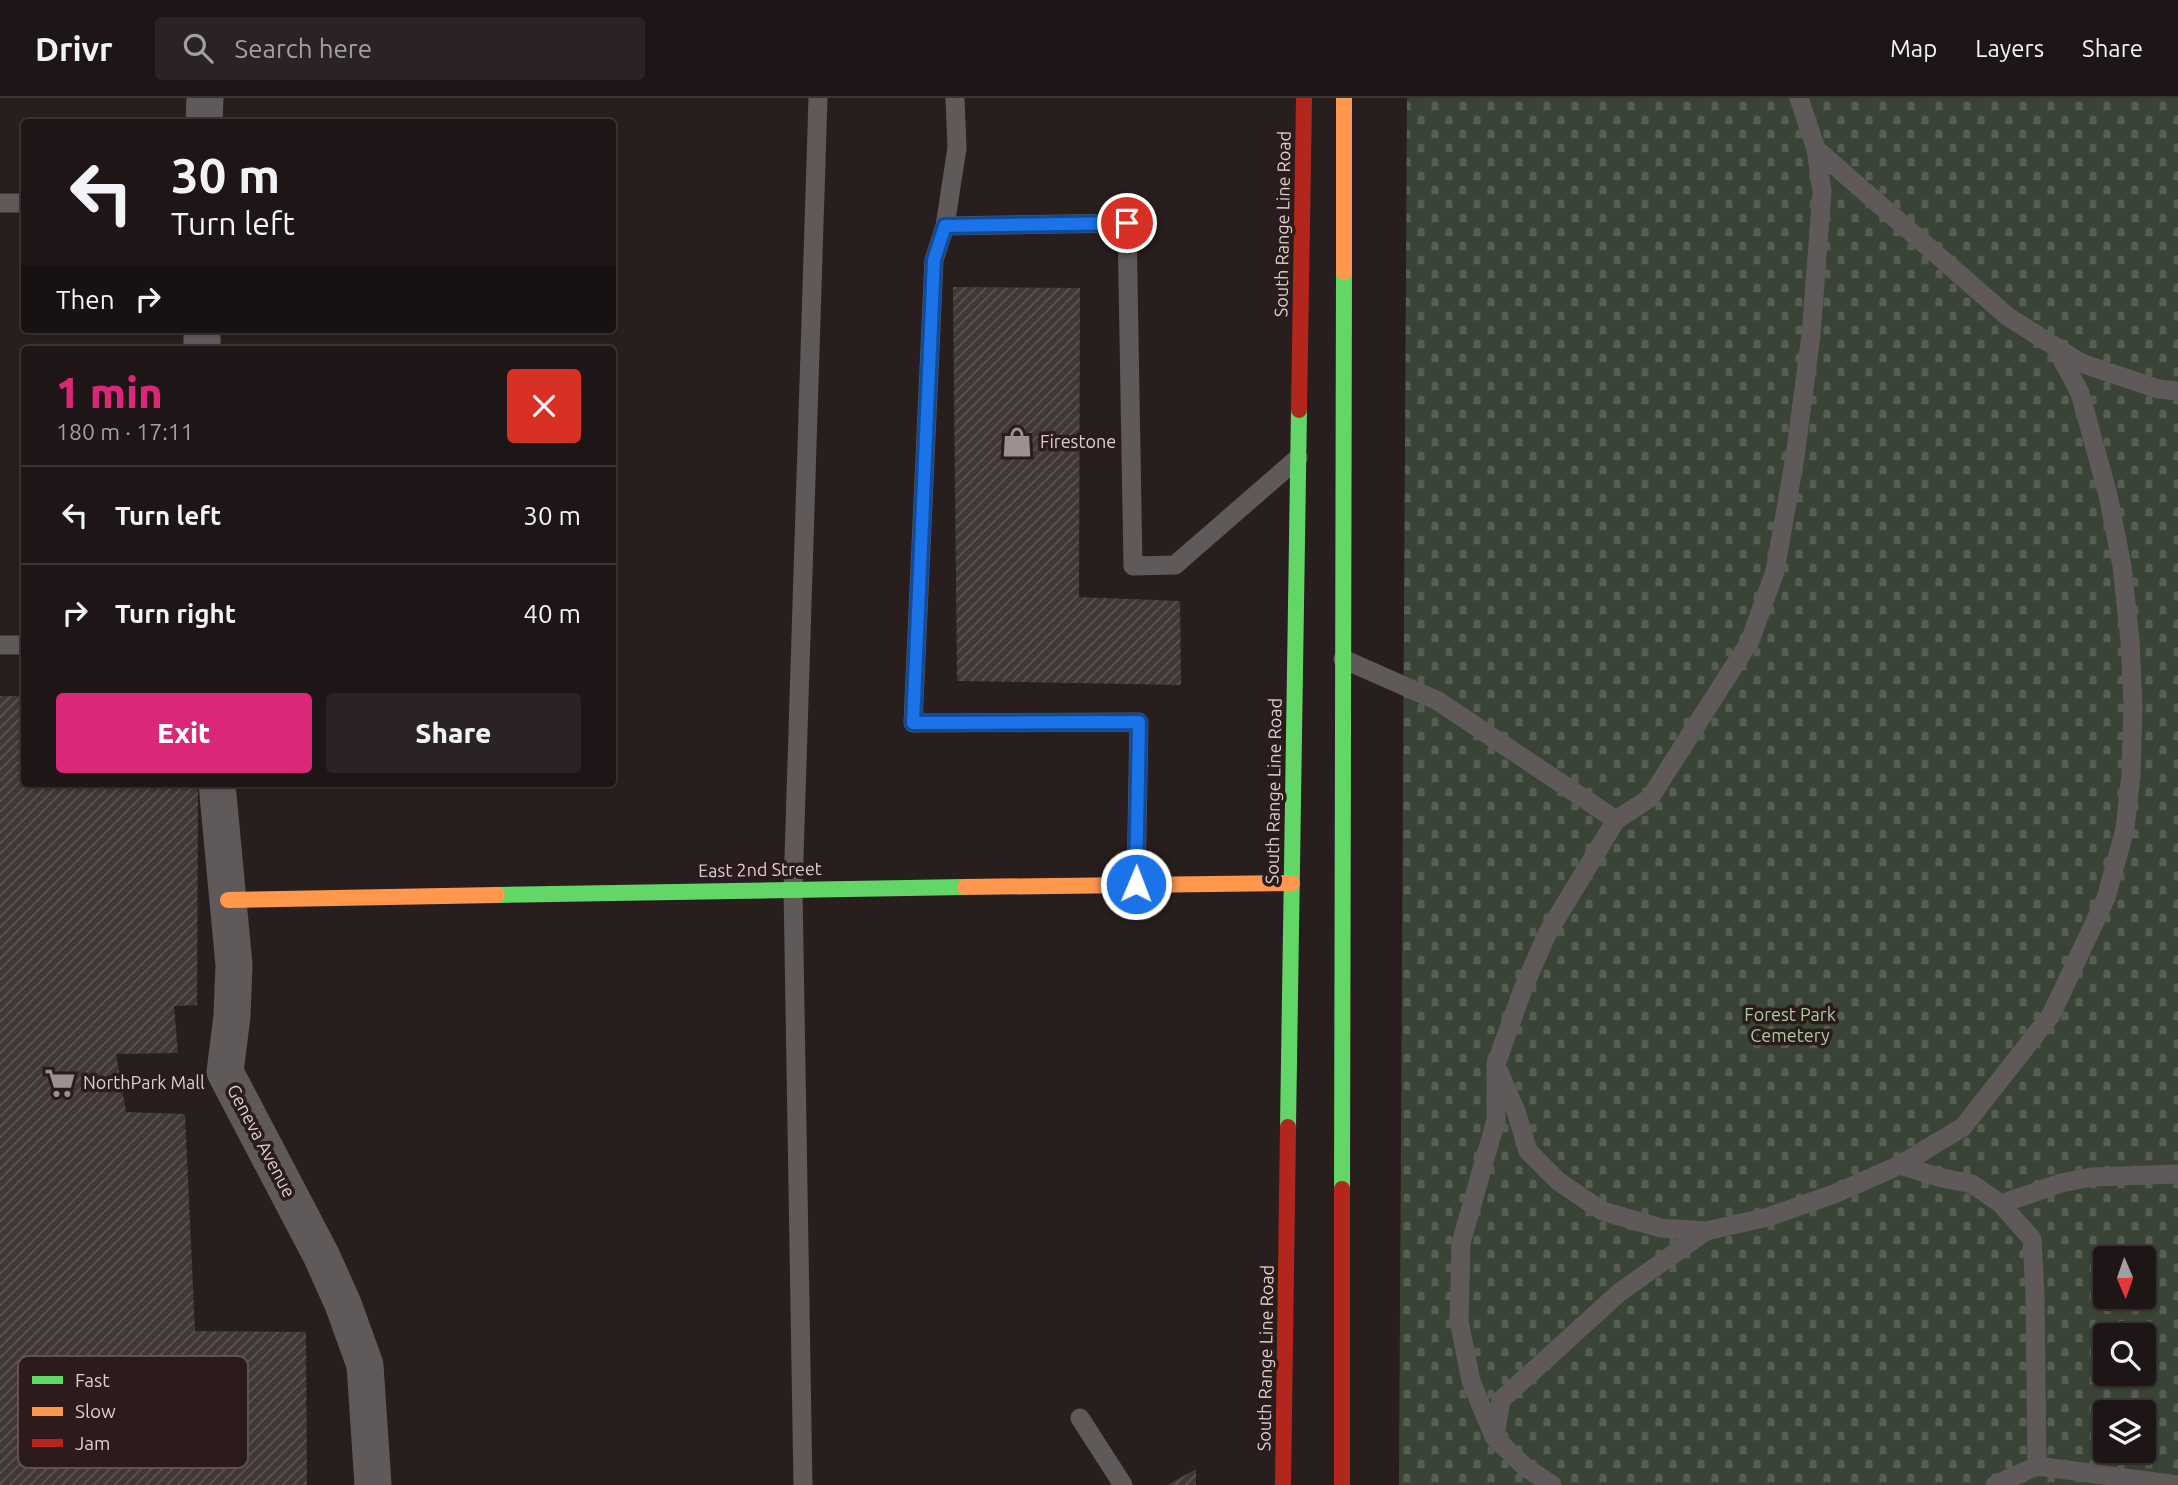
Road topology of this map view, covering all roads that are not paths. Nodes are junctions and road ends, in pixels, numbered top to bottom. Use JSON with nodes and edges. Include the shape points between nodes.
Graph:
{"nodes":[{"id":1,"x":205,"y":98,"type":"edge"},
{"id":2,"x":818,"y":98,"type":"edge"},
{"id":3,"x":955,"y":98,"type":"edge"},
{"id":4,"x":1304,"y":98,"type":"edge"},
{"id":5,"x":1344,"y":98,"type":"edge"},
{"id":6,"x":1799,"y":98,"type":"edge"},
{"id":7,"x":204,"y":119,"type":"edge"},
{"id":8,"x":1816,"y":149,"type":"junction"},
{"id":9,"x":0,"y":203,"type":"edge"},
{"id":10,"x":21,"y":203,"type":"edge"},
{"id":11,"x":945,"y":226,"type":"junction"},
{"id":12,"x":2055,"y":346,"type":"junction"},
{"id":13,"x":2178,"y":391,"type":"edge"},
{"id":14,"x":1298,"y":458,"type":"junction"},
{"id":15,"x":0,"y":645,"type":"edge"},
{"id":16,"x":21,"y":645,"type":"edge"},
{"id":17,"x":1343,"y":659,"type":"junction"},
{"id":18,"x":217,"y":787,"type":"edge"},
{"id":19,"x":1616,"y":820,"type":"junction"},
{"id":20,"x":1292,"y":883,"type":"junction"},
{"id":21,"x":1136,"y":884,"type":"junction"},
{"id":22,"x":793,"y":889,"type":"junction"},
{"id":23,"x":228,"y":900,"type":"junction"},
{"id":24,"x":1496,"y":1064,"type":"junction"},
{"id":25,"x":1900,"y":1165,"type":"junction"},
{"id":26,"x":2178,"y":1174,"type":"edge"},
{"id":27,"x":2001,"y":1203,"type":"junction"},
{"id":28,"x":1706,"y":1231,"type":"junction"},
{"id":29,"x":1080,"y":1418,"type":"dead end"},
{"id":30,"x":1494,"y":1437,"type":"junction"},
{"id":31,"x":2036,"y":1466,"type":"junction"},
{"id":32,"x":373,"y":1485,"type":"edge"},
{"id":33,"x":803,"y":1485,"type":"edge"},
{"id":34,"x":1123,"y":1485,"type":"edge"},
{"id":35,"x":1283,"y":1485,"type":"edge"},
{"id":36,"x":1342,"y":1485,"type":"edge"},
{"id":37,"x":1552,"y":1485,"type":"edge"},
{"id":38,"x":1995,"y":1485,"type":"edge"},
{"id":39,"x":2178,"y":1485,"type":"edge"}],
"edges":[{"from":1,"to":7,"type":"street"},
{"from":2,"to":22,"type":"lane"},
{"from":3,"to":11,"type":"lane","via":[[957,148]]},
{"from":4,"to":14,"type":"main road","name":"South Range Line Road"},
{"from":5,"to":17,"type":"main road"},
{"from":6,"to":8,"type":"lane"},
{"from":8,"to":12,"type":"lane","via":[[2007,316]]},
{"from":8,"to":19,"type":"lane","via":[[1822,192],[1811,335],[1775,571],[1750,641],[1650,798]]},
{"from":9,"to":10,"type":"lane"},
{"from":11,"to":14,"type":"lane","via":[[1127,223],[1133,566],[1175,565]]},
{"from":11,"to":21,"type":"lane","via":[[934,260],[913,723],[1139,722]]},
{"from":12,"to":13,"type":"lane","via":[[2081,363],[2158,389]]},
{"from":12,"to":25,"type":"lane","via":[[2080,393],[2122,566],[2133,705],[2125,829],[2106,898],[2051,1015],[1963,1127]]},
{"from":14,"to":20,"type":"main road","name":"South Range Line Road"},
{"from":15,"to":16,"type":"lane"},
{"from":17,"to":19,"type":"lane","via":[[1438,701]]},
{"from":17,"to":36,"type":"main road"},
{"from":18,"to":23,"type":"street","name":"Geneva Avenue"},
{"from":19,"to":24,"type":"lane","via":[[1547,934]]},
{"from":20,"to":21,"type":"main road","name":"East 2nd Street"},
{"from":20,"to":35,"type":"main road","name":"South Range Line Road"},
{"from":21,"to":22,"type":"main road","name":"East 2nd Street"},
{"from":22,"to":23,"type":"main road","name":"East 2nd Street"},
{"from":22,"to":33,"type":"lane"},
{"from":23,"to":32,"type":"street","name":"Geneva Avenue","via":[[234,965],[225,1072],[321,1255],[361,1353]]},
{"from":24,"to":28,"type":"lane","via":[[1528,1151],[1558,1181],[1602,1211],[1661,1227]]},
{"from":24,"to":30,"type":"lane","via":[[1496,1120],[1461,1242],[1459,1321],[1471,1381]]},
{"from":25,"to":27,"type":"lane","via":[[1972,1184]]},
{"from":25,"to":28,"type":"lane","via":[[1768,1217]]},
{"from":26,"to":27,"type":"lane","via":[[2092,1177]]},
{"from":27,"to":31,"type":"lane","via":[[2032,1239]]},
{"from":28,"to":30,"type":"lane","via":[[1620,1292],[1510,1391],[1501,1400]]},
{"from":29,"to":34,"type":"lane"},
{"from":30,"to":37,"type":"lane"},
{"from":31,"to":38,"type":"lane"},
{"from":31,"to":39,"type":"lane"}]}
